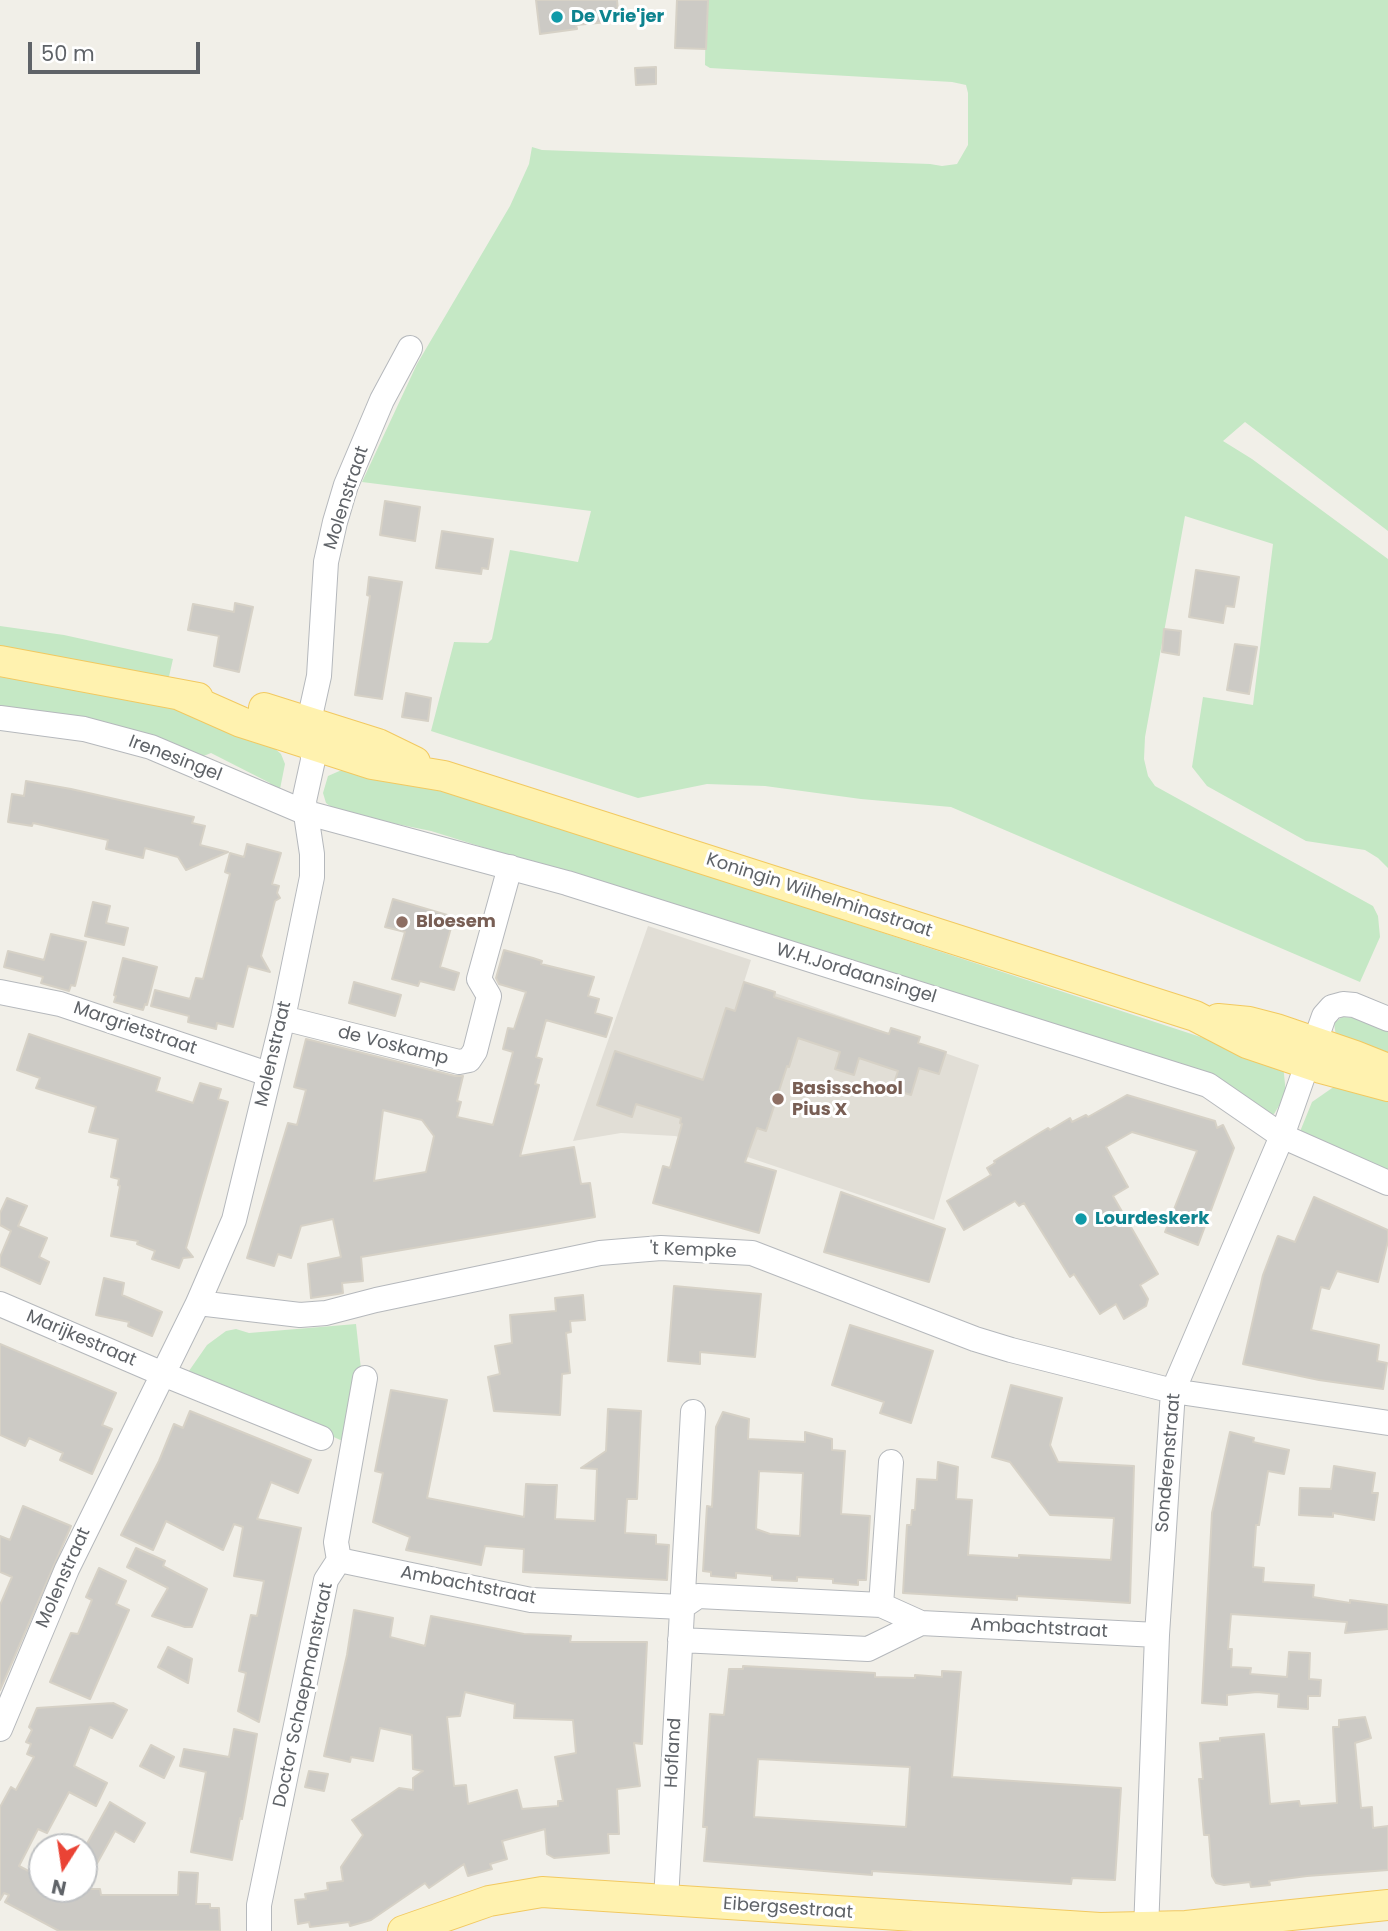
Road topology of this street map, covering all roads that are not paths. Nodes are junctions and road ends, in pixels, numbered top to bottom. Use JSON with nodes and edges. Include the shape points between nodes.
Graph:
{"nodes":[{"id":1,"x":410,"y":348,"type":"dead end"},
{"id":2,"x":0,"y":661,"type":"edge"},
{"id":3,"x":0,"y":718,"type":"edge"},
{"id":4,"x":313,"y":734,"type":"junction"},
{"id":5,"x":304,"y":812,"type":"junction"},
{"id":6,"x":510,"y":867,"type":"junction"},
{"id":7,"x":0,"y":992,"type":"edge"},
{"id":8,"x":283,"y":1018,"type":"junction"},
{"id":9,"x":1388,"y":1019,"type":"edge"},
{"id":10,"x":1310,"y":1053,"type":"junction"},
{"id":11,"x":1388,"y":1069,"type":"edge"},
{"id":12,"x":268,"y":1074,"type":"junction"},
{"id":13,"x":1388,"y":1086,"type":"edge"},
{"id":14,"x":1282,"y":1136,"type":"junction"},
{"id":15,"x":1388,"y":1183,"type":"edge"},
{"id":16,"x":198,"y":1303,"type":"junction"},
{"id":17,"x":0,"y":1304,"type":"edge"},
{"id":18,"x":163,"y":1374,"type":"junction"},
{"id":19,"x":365,"y":1378,"type":"dead end"},
{"id":20,"x":1173,"y":1391,"type":"junction"},
{"id":21,"x":693,"y":1412,"type":"dead end"},
{"id":22,"x":1388,"y":1423,"type":"edge"},
{"id":23,"x":321,"y":1438,"type":"dead end"},
{"id":24,"x":891,"y":1462,"type":"dead end"},
{"id":25,"x":339,"y":1560,"type":"junction"},
{"id":26,"x":881,"y":1605,"type":"junction"},
{"id":27,"x":682,"y":1607,"type":"junction"},
{"id":28,"x":921,"y":1623,"type":"junction"},
{"id":29,"x":1157,"y":1635,"type":"junction"},
{"id":30,"x":680,"y":1640,"type":"junction"},
{"id":31,"x":0,"y":1729,"type":"edge"},
{"id":32,"x":666,"y":1900,"type":"junction"},
{"id":33,"x":1388,"y":1905,"type":"edge"},
{"id":34,"x":1146,"y":1929,"type":"edge"},
{"id":35,"x":259,"y":1931,"type":"edge"},
{"id":36,"x":403,"y":1931,"type":"edge"}],
"edges":[{"from":1,"to":4,"type":"street","name":"Molenstraat","via":[[372,424],[335,522],[326,562],[319,677],[311,712]]},
{"from":2,"to":4,"type":"main road","name":"Koningin Wilhelminastraat","via":[[180,695],[241,722]]},
{"from":3,"to":5,"type":"street","name":"Irenesingel","via":[[85,729],[151,747]]},
{"from":4,"to":5,"type":"street","name":"Molenstraat"},
{"from":4,"to":10,"type":"main road","name":"Koningin Wilhelminastraat","via":[[372,764],[444,776],[1195,1016],[1249,1022]]},
{"from":5,"to":6,"type":"street","name":"W.H.Jordaansingel"},
{"from":5,"to":8,"type":"street","name":"Molenstraat","via":[[312,877]]},
{"from":6,"to":8,"type":"street","name":"de Voskamp","via":[[479,979],[489,996],[469,1060],[459,1062]]},
{"from":6,"to":14,"type":"street","name":"W.H.Jordaansingel","via":[[1208,1085]]},
{"from":7,"to":12,"type":"street","name":"Margrietstraat","via":[[60,1004]]},
{"from":8,"to":12,"type":"street","name":"Molenstraat"},
{"from":9,"to":10,"type":"street","name":"Sonderenstraat","via":[[1354,1004],[1332,1007]]},
{"from":10,"to":11,"type":"main road","name":"Koningin Wilhelminastraat"},
{"from":10,"to":13,"type":"main road","name":"Koningin Wilhelminastraat"},
{"from":10,"to":14,"type":"street","name":"Sonderenstraat"},
{"from":12,"to":16,"type":"street","name":"Molenstraat","via":[[234,1220]]},
{"from":14,"to":15,"type":"street","name":"W.H.Jordaansingel"},
{"from":14,"to":20,"type":"street","name":"Sonderenstraat"},
{"from":16,"to":18,"type":"street","name":"Molenstraat"},
{"from":16,"to":20,"type":"street","name":"'t Kempke","via":[[313,1314],[600,1253],[661,1248],[752,1253],[975,1339]]},
{"from":17,"to":18,"type":"street","name":"Marijkestraat"},
{"from":18,"to":23,"type":"street"},
{"from":18,"to":31,"type":"street","name":"Molenstraat","via":[[67,1569]]},
{"from":19,"to":25,"type":"street","name":"Doctor Schaepmanstraat","via":[[336,1542]]},
{"from":20,"to":22,"type":"street","name":"'t Kempke"},
{"from":20,"to":29,"type":"street","name":"Sonderenstraat"},
{"from":21,"to":27,"type":"street"},
{"from":24,"to":26,"type":"street"},
{"from":25,"to":27,"type":"street","name":"Ambachtstraat","via":[[531,1600]]},
{"from":25,"to":35,"type":"street","name":"Doctor Schaepmanstraat","via":[[326,1580],[259,1905]]},
{"from":26,"to":27,"type":"street","name":"Ambachtstraat","via":[[698,1596]]},
{"from":26,"to":28,"type":"street","name":"Ambachtstraat"},
{"from":27,"to":30,"type":"street","name":"Hofland"},
{"from":28,"to":29,"type":"street","name":"Ambachtstraat"},
{"from":28,"to":30,"type":"street","name":"Ambachtstraat","via":[[868,1649]]},
{"from":29,"to":34,"type":"street","name":"Sonderenstraat"},
{"from":30,"to":32,"type":"street","name":"Hofland"},
{"from":32,"to":34,"type":"main road","name":"Eibergsestraat"},
{"from":32,"to":36,"type":"main road","name":"Eibergsestraat","via":[[542,1892],[489,1901]]},
{"from":33,"to":34,"type":"main road","name":"Eibergsestraat"}]}
